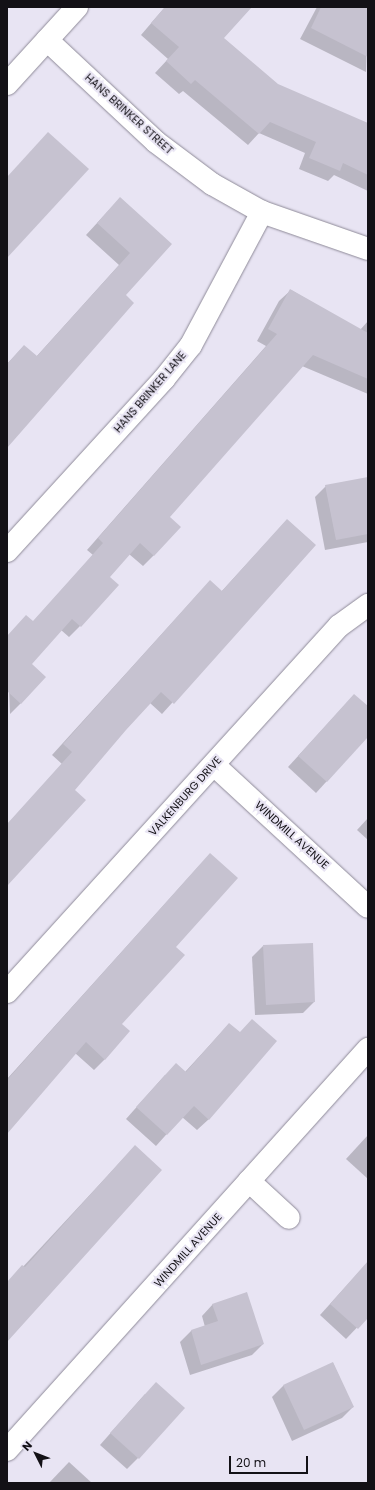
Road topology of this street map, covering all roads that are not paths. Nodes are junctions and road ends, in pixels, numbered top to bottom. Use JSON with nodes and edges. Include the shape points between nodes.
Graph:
{"nodes":[{"id":1,"x":77,"y":7,"type":"edge"},
{"id":2,"x":47,"y":40,"type":"junction"},
{"id":3,"x":7,"y":84,"type":"edge"},
{"id":4,"x":262,"y":212,"type":"junction"},
{"id":5,"x":368,"y":249,"type":"edge"},
{"id":6,"x":7,"y":551,"type":"edge"},
{"id":7,"x":368,"y":605,"type":"edge"},
{"id":8,"x":214,"y":765,"type":"junction"},
{"id":9,"x":368,"y":907,"type":"edge"},
{"id":10,"x":7,"y":992,"type":"edge"},
{"id":11,"x":368,"y":1049,"type":"edge"},
{"id":12,"x":249,"y":1181,"type":"junction"},
{"id":13,"x":289,"y":1218,"type":"dead end"},
{"id":14,"x":7,"y":1450,"type":"edge"}],
"edges":[{"from":1,"to":2,"type":"street"},
{"from":2,"to":3,"type":"street"},
{"from":2,"to":4,"type":"street","name":"HANS BRINKER STREET","via":[[156,142],[212,184]]},
{"from":4,"to":5,"type":"street","name":"HANS BRINKER STREET"},
{"from":4,"to":6,"type":"street","name":"HANS BRINKER LANE","via":[[191,345],[160,384]]},
{"from":7,"to":8,"type":"street","name":"VALKENBURG DRIVE","via":[[339,626]]},
{"from":8,"to":9,"type":"street","name":"WINDMILL AVENUE"},
{"from":8,"to":10,"type":"street","name":"VALKENBURG DRIVE"},
{"from":11,"to":12,"type":"street","name":"WINDMILL AVENUE"},
{"from":12,"to":13,"type":"street"},
{"from":12,"to":14,"type":"street","name":"WINDMILL AVENUE"}]}
